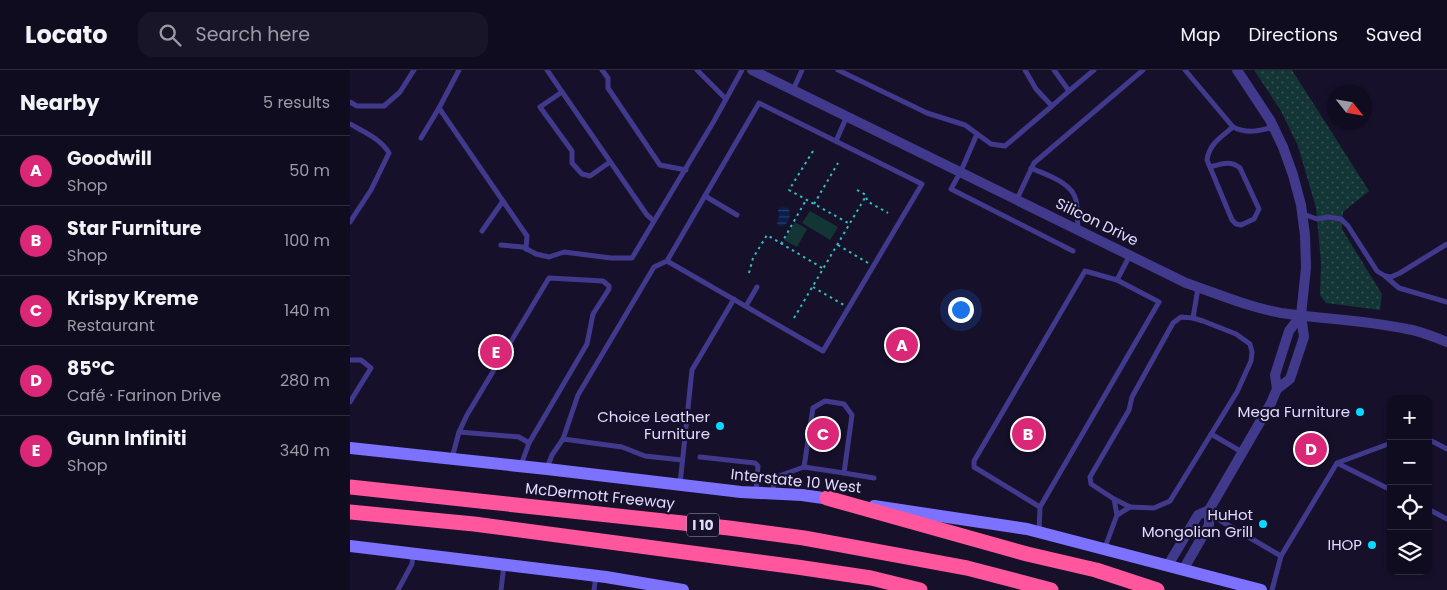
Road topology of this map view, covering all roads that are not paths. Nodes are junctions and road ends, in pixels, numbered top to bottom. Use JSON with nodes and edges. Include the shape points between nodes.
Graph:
{"nodes":[{"id":1,"x":414,"y":70,"type":"edge"},
{"id":2,"x":459,"y":70,"type":"edge"},
{"id":3,"x":547,"y":70,"type":"edge"},
{"id":4,"x":602,"y":70,"type":"edge"},
{"id":5,"x":697,"y":70,"type":"edge"},
{"id":6,"x":742,"y":70,"type":"edge"},
{"id":7,"x":752,"y":70,"type":"edge"},
{"id":8,"x":802,"y":70,"type":"edge"},
{"id":9,"x":838,"y":70,"type":"edge"},
{"id":10,"x":1025,"y":70,"type":"edge"},
{"id":11,"x":1054,"y":70,"type":"edge"},
{"id":12,"x":1094,"y":70,"type":"edge"},
{"id":13,"x":1142,"y":70,"type":"edge"},
{"id":14,"x":1185,"y":70,"type":"edge"},
{"id":15,"x":1237,"y":70,"type":"edge"},
{"id":16,"x":793,"y":90,"type":"junction"},
{"id":17,"x":1069,"y":91,"type":"junction"},
{"id":18,"x":562,"y":92,"type":"junction"},
{"id":19,"x":726,"y":100,"type":"junction"},
{"id":20,"x":350,"y":102,"type":"edge"},
{"id":21,"x":1052,"y":106,"type":"junction"},
{"id":22,"x":439,"y":108,"type":"junction"},
{"id":23,"x":847,"y":115,"type":"junction"},
{"id":24,"x":350,"y":124,"type":"edge"},
{"id":25,"x":1233,"y":127,"type":"junction"},
{"id":26,"x":1273,"y":127,"type":"junction"},
{"id":27,"x":978,"y":134,"type":"junction"},
{"id":28,"x":421,"y":138,"type":"dead end"},
{"id":29,"x":836,"y":141,"type":"junction"},
{"id":30,"x":610,"y":162,"type":"junction"},
{"id":31,"x":1210,"y":167,"type":"junction"},
{"id":32,"x":1031,"y":168,"type":"junction"},
{"id":33,"x":686,"y":170,"type":"junction"},
{"id":34,"x":961,"y":172,"type":"junction"},
{"id":35,"x":705,"y":196,"type":"junction"},
{"id":36,"x":1017,"y":199,"type":"junction"},
{"id":37,"x":503,"y":202,"type":"junction"},
{"id":38,"x":1302,"y":214,"type":"junction"},
{"id":39,"x":737,"y":215,"type":"dead end"},
{"id":40,"x":350,"y":222,"type":"edge"},
{"id":41,"x":654,"y":222,"type":"junction"},
{"id":42,"x":1078,"y":229,"type":"junction"},
{"id":43,"x":482,"y":231,"type":"dead end"},
{"id":44,"x":1447,"y":244,"type":"edge"},
{"id":45,"x":500,"y":245,"type":"dead end"},
{"id":46,"x":526,"y":249,"type":"junction"},
{"id":47,"x":1073,"y":251,"type":"dead end"},
{"id":48,"x":1130,"y":255,"type":"junction"},
{"id":49,"x":668,"y":261,"type":"junction"},
{"id":50,"x":1385,"y":276,"type":"junction"},
{"id":51,"x":1117,"y":280,"type":"junction"},
{"id":52,"x":757,"y":287,"type":"dead end"},
{"id":53,"x":1198,"y":287,"type":"junction"},
{"id":54,"x":734,"y":299,"type":"junction"},
{"id":55,"x":1447,"y":302,"type":"edge"},
{"id":56,"x":746,"y":306,"type":"junction"},
{"id":57,"x":1301,"y":315,"type":"junction"},
{"id":58,"x":1193,"y":318,"type":"junction"},
{"id":59,"x":1447,"y":342,"type":"edge"},
{"id":60,"x":350,"y":360,"type":"edge"},
{"id":61,"x":1277,"y":388,"type":"junction"},
{"id":62,"x":350,"y":402,"type":"edge"},
{"id":63,"x":459,"y":432,"type":"junction"},
{"id":64,"x":1211,"y":434,"type":"junction"},
{"id":65,"x":563,"y":439,"type":"junction"},
{"id":66,"x":1432,"y":442,"type":"edge"},
{"id":67,"x":529,"y":443,"type":"junction"},
{"id":68,"x":1387,"y":444,"type":"edge"},
{"id":69,"x":350,"y":448,"type":"edge"},
{"id":70,"x":1447,"y":449,"type":"edge"},
{"id":71,"x":1242,"y":452,"type":"junction"},
{"id":72,"x":700,"y":457,"type":"dead end"},
{"id":73,"x":452,"y":459,"type":"junction"},
{"id":74,"x":682,"y":460,"type":"junction"},
{"id":75,"x":1336,"y":463,"type":"junction"},
{"id":76,"x":520,"y":466,"type":"junction"},
{"id":77,"x":804,"y":467,"type":"junction"},
{"id":78,"x":547,"y":469,"type":"junction"},
{"id":79,"x":844,"y":473,"type":"junction"},
{"id":80,"x":874,"y":478,"type":"dead end"},
{"id":81,"x":680,"y":485,"type":"junction"},
{"id":82,"x":350,"y":488,"type":"edge"},
{"id":83,"x":1387,"y":488,"type":"edge"},
{"id":84,"x":756,"y":493,"type":"junction"},
{"id":85,"x":772,"y":493,"type":"junction"},
{"id":86,"x":827,"y":498,"type":"junction"},
{"id":87,"x":1114,"y":499,"type":"junction"},
{"id":88,"x":1040,"y":507,"type":"junction"},
{"id":89,"x":1130,"y":507,"type":"junction"},
{"id":90,"x":1209,"y":510,"type":"junction"},
{"id":91,"x":1432,"y":511,"type":"edge"},
{"id":92,"x":350,"y":512,"type":"edge"},
{"id":93,"x":1117,"y":515,"type":"junction"},
{"id":94,"x":1447,"y":519,"type":"edge"},
{"id":95,"x":1039,"y":532,"type":"junction"},
{"id":96,"x":350,"y":546,"type":"edge"},
{"id":97,"x":1104,"y":550,"type":"junction"},
{"id":98,"x":413,"y":554,"type":"junction"},
{"id":99,"x":1281,"y":556,"type":"junction"},
{"id":100,"x":504,"y":565,"type":"junction"},
{"id":101,"x":1168,"y":565,"type":"junction"},
{"id":102,"x":1183,"y":570,"type":"junction"},
{"id":103,"x":596,"y":576,"type":"junction"},
{"id":104,"x":398,"y":590,"type":"edge"},
{"id":105,"x":500,"y":590,"type":"edge"},
{"id":106,"x":594,"y":590,"type":"edge"},
{"id":107,"x":683,"y":590,"type":"edge"},
{"id":108,"x":920,"y":590,"type":"edge"},
{"id":109,"x":1051,"y":590,"type":"edge"},
{"id":110,"x":1157,"y":590,"type":"edge"},
{"id":111,"x":1261,"y":590,"type":"edge"},
{"id":112,"x":1272,"y":590,"type":"edge"}],
"edges":[{"from":1,"to":20,"type":"lane","via":[[400,92],[384,106],[357,106]]},
{"from":2,"to":22,"type":"lane"},
{"from":3,"to":18,"type":"lane"},
{"from":4,"to":33,"type":"lane","via":[[608,78],[608,88],[660,164]]},
{"from":5,"to":19,"type":"lane"},
{"from":6,"to":19,"type":"lane"},
{"from":7,"to":16,"type":"street","name":"Silicon Drive"},
{"from":8,"to":16,"type":"lane"},
{"from":9,"to":27,"type":"lane","via":[[926,113],[965,125]]},
{"from":10,"to":21,"type":"lane","via":[[1036,89]]},
{"from":11,"to":17,"type":"lane"},
{"from":12,"to":17,"type":"lane"},
{"from":13,"to":32,"type":"lane"},
{"from":14,"to":25,"type":"lane"},
{"from":15,"to":26,"type":"street"},
{"from":16,"to":23,"type":"street","name":"Silicon Drive"},
{"from":17,"to":21,"type":"lane"},
{"from":18,"to":30,"type":"lane"},
{"from":18,"to":30,"type":"lane","via":[[540,107],[572,151],[572,163],[582,174],[590,176]]},
{"from":19,"to":33,"type":"lane"},
{"from":21,"to":27,"type":"lane","via":[[1005,146],[991,144]]},
{"from":22,"to":28,"type":"lane"},
{"from":22,"to":37,"type":"lane"},
{"from":23,"to":29,"type":"lane"},
{"from":23,"to":34,"type":"street","name":"Silicon Drive"},
{"from":24,"to":40,"type":"lane","via":[[376,139],[389,153],[371,190]]},
{"from":25,"to":26,"type":"lane","via":[[1242,132]]},
{"from":25,"to":31,"type":"lane","via":[[1208,151]]},
{"from":26,"to":38,"type":"street","via":[[1294,175]]},
{"from":27,"to":34,"type":"lane"},
{"from":29,"to":35,"type":"lane","via":[[759,103]]},
{"from":29,"to":56,"type":"lane","via":[[922,184],[823,350]]},
{"from":30,"to":41,"type":"lane"},
{"from":31,"to":31,"type":"lane","via":[[1232,220],[1241,225],[1254,219],[1260,209],[1240,168],[1226,162]]},
{"from":32,"to":36,"type":"lane"},
{"from":32,"to":42,"type":"lane","via":[[1072,191],[1076,200]]},
{"from":33,"to":41,"type":"lane"},
{"from":34,"to":36,"type":"street","name":"Silicon Drive"},
{"from":34,"to":47,"type":"lane","via":[[951,189]]},
{"from":35,"to":39,"type":"lane"},
{"from":35,"to":49,"type":"lane"},
{"from":36,"to":42,"type":"street","name":"Silicon Drive"},
{"from":37,"to":43,"type":"lane"},
{"from":37,"to":46,"type":"lane","via":[[527,236]]},
{"from":38,"to":50,"type":"lane","via":[[1317,219],[1342,220],[1377,271]]},
{"from":38,"to":57,"type":"street","via":[[1306,268]]},
{"from":41,"to":46,"type":"lane","via":[[632,258],[564,252],[549,257]]},
{"from":42,"to":48,"type":"street","name":"Silicon Drive"},
{"from":44,"to":50,"type":"lane","via":[[1400,273]]},
{"from":45,"to":46,"type":"lane"},
{"from":48,"to":51,"type":"lane"},
{"from":48,"to":53,"type":"street","name":"Silicon Drive"},
{"from":49,"to":54,"type":"lane"},
{"from":49,"to":65,"type":"lane","via":[[654,267],[583,387]]},
{"from":50,"to":55,"type":"lane","via":[[1399,288]]},
{"from":51,"to":88,"type":"lane","via":[[1159,302]]},
{"from":51,"to":88,"type":"lane","via":[[1085,271],[974,462],[974,467]]},
{"from":52,"to":56,"type":"lane"},
{"from":53,"to":57,"type":"street","name":"Silicon Drive","via":[[1250,306]]},
{"from":53,"to":58,"type":"lane"},
{"from":54,"to":56,"type":"lane"},
{"from":54,"to":74,"type":"lane","via":[[692,370]]},
{"from":57,"to":59,"type":"street","name":"Silicon Drive","via":[[1409,329]]},
{"from":57,"to":61,"type":"street","via":[[1289,331],[1275,375]]},
{"from":57,"to":61,"type":"street","via":[[1304,337],[1298,358],[1290,380]]},
{"from":58,"to":64,"type":"lane","via":[[1236,334],[1250,344],[1252,352],[1237,392]]},
{"from":58,"to":87,"type":"lane","via":[[1181,317],[1173,324],[1090,477],[1091,484]]},
{"from":60,"to":62,"type":"lane","via":[[361,360],[370,368]]},
{"from":61,"to":71,"type":"street"},
{"from":63,"to":67,"type":"lane","via":[[519,437]]},
{"from":63,"to":67,"type":"lane","via":[[549,278],[604,281],[610,289],[594,314],[588,344]]},
{"from":63,"to":73,"type":"lane"},
{"from":64,"to":71,"type":"lane"},
{"from":64,"to":89,"type":"lane","via":[[1170,501],[1154,508]]},
{"from":65,"to":74,"type":"lane","via":[[622,447],[644,456]]},
{"from":65,"to":78,"type":"lane"},
{"from":66,"to":70,"type":"lane"},
{"from":67,"to":76,"type":"lane"},
{"from":68,"to":75,"type":"lane"},
{"from":69,"to":73,"type":"main road","name":"Interstate 10 West"},
{"from":71,"to":90,"type":"street"},
{"from":72,"to":84,"type":"lane","via":[[755,463],[758,466]]},
{"from":73,"to":76,"type":"main road","name":"Interstate 10 West"},
{"from":74,"to":81,"type":"lane"},
{"from":75,"to":83,"type":"lane"},
{"from":75,"to":99,"type":"lane"},
{"from":76,"to":78,"type":"main road","name":"Interstate 10 West"},
{"from":77,"to":79,"type":"lane"},
{"from":77,"to":79,"type":"lane","via":[[813,408],[825,401],[844,404],[852,415]]},
{"from":77,"to":85,"type":"lane","via":[[776,477]]},
{"from":78,"to":81,"type":"main road","name":"Interstate 10 West"},
{"from":79,"to":80,"type":"lane"},
{"from":81,"to":84,"type":"main road","name":"Interstate 10 West"},
{"from":82,"to":109,"type":"highway","name":"McDermott Freeway","number":"I 10","via":[[795,537],[968,568]]},
{"from":84,"to":85,"type":"main road","name":"Interstate 10 West"},
{"from":85,"to":86,"type":"main road","name":"Interstate 10 West"},
{"from":86,"to":95,"type":"main road","name":"Interstate 10 West"},
{"from":86,"to":110,"type":"highway","via":[[1096,570]]},
{"from":87,"to":89,"type":"lane"},
{"from":87,"to":93,"type":"lane"},
{"from":88,"to":95,"type":"lane"},
{"from":89,"to":93,"type":"lane"},
{"from":90,"to":99,"type":"lane","via":[[1221,521]]},
{"from":90,"to":101,"type":"street","via":[[1198,515]]},
{"from":90,"to":102,"type":"street","via":[[1209,525]]},
{"from":91,"to":94,"type":"lane"},
{"from":92,"to":108,"type":"highway","number":"I 10","via":[[474,524],[798,567],[871,578]]},
{"from":93,"to":97,"type":"lane"},
{"from":95,"to":97,"type":"main road","name":"Interstate 10 West"},
{"from":96,"to":98,"type":"main road"},
{"from":97,"to":101,"type":"main road","name":"Interstate 10 West"},
{"from":98,"to":100,"type":"main road"},
{"from":98,"to":104,"type":"lane","via":[[412,564]]},
{"from":99,"to":112,"type":"lane"},
{"from":100,"to":103,"type":"main road"},
{"from":100,"to":105,"type":"lane"},
{"from":101,"to":102,"type":"main road","name":"Interstate 10 West"},
{"from":102,"to":111,"type":"main road","name":"Interstate 10 West"},
{"from":103,"to":106,"type":"lane"},
{"from":103,"to":107,"type":"main road"}]}
